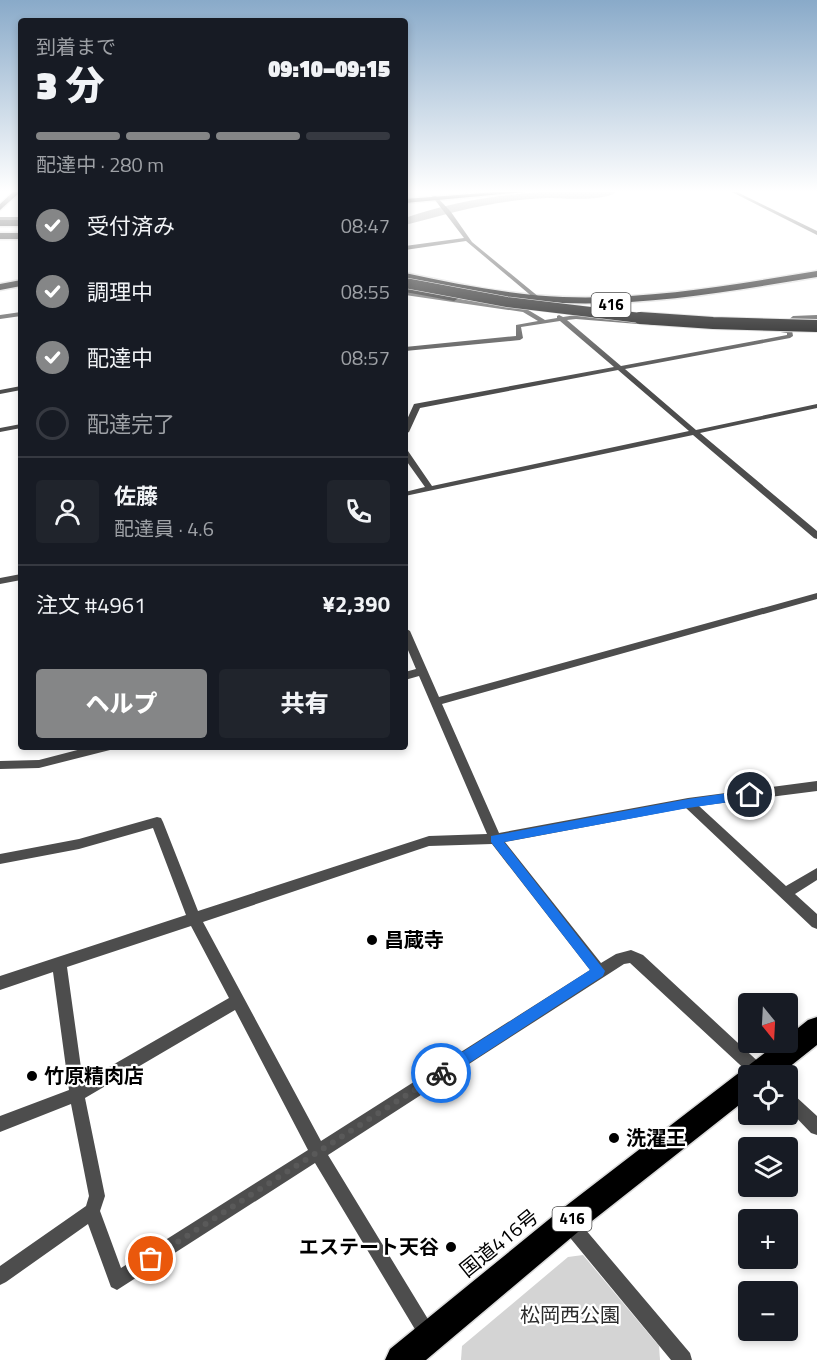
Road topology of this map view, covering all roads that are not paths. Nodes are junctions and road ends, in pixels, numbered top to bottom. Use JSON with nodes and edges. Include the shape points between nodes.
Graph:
{"nodes":[{"id":1,"x":486,"y":255,"type":"edge"},
{"id":2,"x":817,"y":274,"type":"edge"},
{"id":3,"x":408,"y":277,"type":"edge"},
{"id":4,"x":817,"y":279,"type":"edge"},
{"id":5,"x":18,"y":284,"type":"edge"},
{"id":6,"x":408,"y":285,"type":"edge"},
{"id":7,"x":0,"y":287,"type":"edge"},
{"id":8,"x":408,"y":291,"type":"edge"},
{"id":9,"x":408,"y":291,"type":"edge"},
{"id":10,"x":542,"y":302,"type":"junction"},
{"id":11,"x":18,"y":314,"type":"edge"},
{"id":12,"x":0,"y":317,"type":"edge"},
{"id":13,"x":817,"y":317,"type":"edge"},
{"id":14,"x":561,"y":319,"type":"junction"},
{"id":15,"x":544,"y":322,"type":"junction"},
{"id":16,"x":817,"y":326,"type":"edge"},
{"id":17,"x":790,"y":327,"type":"junction"},
{"id":18,"x":408,"y":349,"type":"edge"},
{"id":19,"x":619,"y":368,"type":"junction"},
{"id":20,"x":18,"y":389,"type":"edge"},
{"id":21,"x":0,"y":392,"type":"edge"},
{"id":22,"x":817,"y":406,"type":"edge"},
{"id":23,"x":408,"y":426,"type":"edge"},
{"id":24,"x":18,"y":427,"type":"edge"},
{"id":25,"x":0,"y":430,"type":"edge"},
{"id":26,"x":694,"y":433,"type":"junction"},
{"id":27,"x":408,"y":457,"type":"edge"},
{"id":28,"x":430,"y":489,"type":"junction"},
{"id":29,"x":408,"y":493,"type":"edge"},
{"id":30,"x":817,"y":536,"type":"edge"},
{"id":31,"x":18,"y":578,"type":"edge"},
{"id":32,"x":0,"y":581,"type":"edge"},
{"id":33,"x":817,"y":596,"type":"edge"},
{"id":34,"x":408,"y":639,"type":"edge"},
{"id":35,"x":421,"y":672,"type":"junction"},
{"id":36,"x":408,"y":675,"type":"edge"},
{"id":37,"x":435,"y":702,"type":"junction"},
{"id":38,"x":94,"y":750,"type":"edge"},
{"id":39,"x":0,"y":765,"type":"edge"},
{"id":40,"x":816,"y":788,"type":"edge"},
{"id":41,"x":688,"y":804,"type":"junction"},
{"id":42,"x":495,"y":839,"type":"junction"},
{"id":43,"x":0,"y":859,"type":"edge"},
{"id":44,"x":817,"y":873,"type":"edge"},
{"id":45,"x":786,"y":893,"type":"junction"},
{"id":46,"x":194,"y":918,"type":"junction"},
{"id":47,"x":817,"y":923,"type":"edge"},
{"id":48,"x":59,"y":963,"type":"junction"},
{"id":49,"x":599,"y":971,"type":"junction"},
{"id":50,"x":0,"y":982,"type":"edge"},
{"id":51,"x":238,"y":1000,"type":"junction"},
{"id":52,"x":817,"y":1029,"type":"edge"},
{"id":53,"x":745,"y":1065,"type":"edge"},
{"id":54,"x":772,"y":1065,"type":"edge"},
{"id":55,"x":738,"y":1092,"type":"edge"},
{"id":56,"x":77,"y":1094,"type":"junction"},
{"id":57,"x":798,"y":1109,"type":"edge"},
{"id":58,"x":0,"y":1124,"type":"edge"},
{"id":59,"x":817,"y":1127,"type":"edge"},
{"id":60,"x":318,"y":1153,"type":"junction"},
{"id":61,"x":92,"y":1211,"type":"junction"},
{"id":62,"x":568,"y":1222,"type":"junction"},
{"id":63,"x":0,"y":1276,"type":"edge"},
{"id":64,"x":428,"y":1336,"type":"junction"},
{"id":65,"x":677,"y":1358,"type":"edge"},
{"id":66,"x":401,"y":1360,"type":"edge"}],
"edges":[{"from":1,"to":10,"type":"street"},
{"from":2,"to":10,"type":"highway","number":"416","via":[[657,299]]},
{"from":3,"to":10,"type":"highway","number":"416"},
{"from":4,"to":10,"type":"highway","number":"416","via":[[670,302]]},
{"from":5,"to":7,"type":"main road"},
{"from":6,"to":16,"type":"highway","bridge":true,"via":[[600,315],[715,324]]},
{"from":8,"to":10,"type":"highway","number":"416"},
{"from":9,"to":15,"type":"street","via":[[525,310]]},
{"from":10,"to":14,"type":"street"},
{"from":11,"to":12,"type":"street"},
{"from":13,"to":17,"type":"street","via":[[794,318]]},
{"from":14,"to":15,"type":"street"},
{"from":14,"to":17,"type":"street","via":[[692,327]]},
{"from":14,"to":19,"type":"street"},
{"from":15,"to":18,"type":"street","via":[[518,326],[520,338]]},
{"from":17,"to":19,"type":"street","via":[[790,336]]},
{"from":19,"to":23,"type":"street","via":[[417,406]]},
{"from":19,"to":26,"type":"street"},
{"from":20,"to":21,"type":"street"},
{"from":22,"to":26,"type":"street"},
{"from":24,"to":25,"type":"street"},
{"from":26,"to":28,"type":"street"},
{"from":26,"to":30,"type":"street"},
{"from":27,"to":28,"type":"street"},
{"from":28,"to":29,"type":"street"},
{"from":31,"to":32,"type":"street"},
{"from":33,"to":37,"type":"street"},
{"from":34,"to":35,"type":"street"},
{"from":35,"to":36,"type":"street"},
{"from":35,"to":37,"type":"street"},
{"from":37,"to":42,"type":"street"},
{"from":38,"to":39,"type":"street","via":[[39,764]]},
{"from":40,"to":41,"type":"street"},
{"from":41,"to":42,"type":"street"},
{"from":41,"to":45,"type":"street"},
{"from":42,"to":46,"type":"street","via":[[429,841]]},
{"from":42,"to":49,"type":"street"},
{"from":43,"to":46,"type":"street","via":[[90,842],[156,822]]},
{"from":44,"to":45,"type":"street"},
{"from":45,"to":47,"type":"street"},
{"from":46,"to":48,"type":"street"},
{"from":46,"to":51,"type":"street"},
{"from":48,"to":50,"type":"street"},
{"from":48,"to":56,"type":"street"},
{"from":49,"to":53,"type":"street","via":[[621,958],[631,956],[638,960]]},
{"from":49,"to":60,"type":"street"},
{"from":51,"to":56,"type":"street"},
{"from":51,"to":60,"type":"street"},
{"from":52,"to":54,"type":"highway","name":"国道416号","number":"416"},
{"from":55,"to":62,"type":"highway","name":"国道416号","number":"416"},
{"from":56,"to":58,"type":"street"},
{"from":56,"to":61,"type":"street","via":[[97,1196]]},
{"from":57,"to":59,"type":"street"},
{"from":60,"to":61,"type":"street","via":[[117,1281]]},
{"from":60,"to":64,"type":"street"},
{"from":61,"to":63,"type":"street"},
{"from":62,"to":64,"type":"highway","name":"国道416号","number":"416"},
{"from":62,"to":65,"type":"street"},
{"from":64,"to":66,"type":"highway","name":"国道416号","number":"416"}]}
